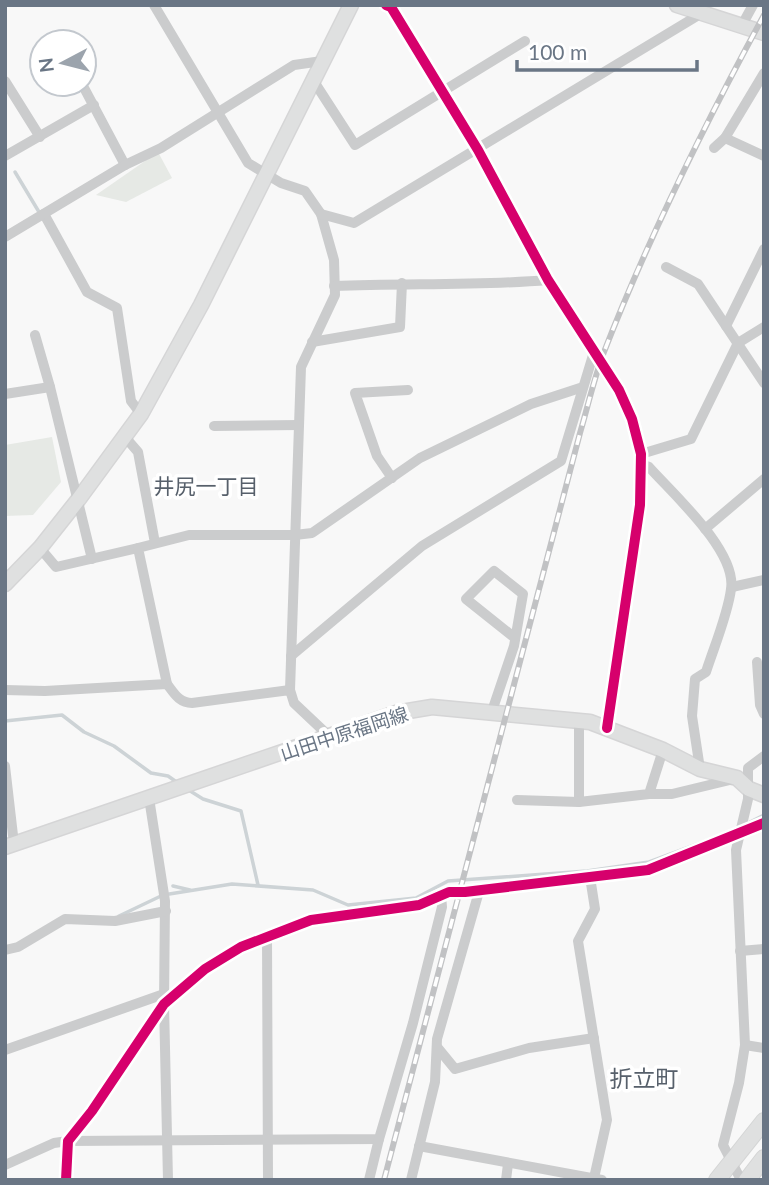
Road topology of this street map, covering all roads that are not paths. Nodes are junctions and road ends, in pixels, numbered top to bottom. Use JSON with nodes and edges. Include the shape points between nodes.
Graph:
{"nodes":[{"id":1,"x":154,"y":5,"type":"edge"},
{"id":2,"x":351,"y":5,"type":"edge"},
{"id":3,"x":677,"y":5,"type":"edge"},
{"id":4,"x":753,"y":5,"type":"edge"},
{"id":5,"x":390,"y":6,"type":"edge"},
{"id":6,"x":702,"y":13,"type":"junction"},
{"id":7,"x":742,"y":24,"type":"junction"},
{"id":8,"x":764,"y":33,"type":"edge"},
{"id":9,"x":525,"y":41,"type":"dead end"},
{"id":10,"x":323,"y":61,"type":"junction"},
{"id":11,"x":764,"y":73,"type":"edge"},
{"id":12,"x":313,"y":80,"type":"junction"},
{"id":13,"x":5,"y":81,"type":"edge"},
{"id":14,"x":443,"y":93,"type":"junction"},
{"id":15,"x":90,"y":98,"type":"edge"},
{"id":16,"x":94,"y":106,"type":"junction"},
{"id":17,"x":217,"y":113,"type":"junction"},
{"id":18,"x":40,"y":137,"type":"junction"},
{"id":19,"x":725,"y":138,"type":"junction"},
{"id":20,"x":714,"y":148,"type":"dead end"},
{"id":21,"x":478,"y":150,"type":"junction"},
{"id":22,"x":5,"y":156,"type":"edge"},
{"id":23,"x":764,"y":156,"type":"edge"},
{"id":24,"x":125,"y":165,"type":"junction"},
{"id":25,"x":267,"y":175,"type":"junction"},
{"id":26,"x":44,"y":214,"type":"junction"},
{"id":27,"x":321,"y":214,"type":"junction"},
{"id":28,"x":5,"y":237,"type":"edge"},
{"id":29,"x":764,"y":249,"type":"edge"},
{"id":30,"x":666,"y":267,"type":"dead end"},
{"id":31,"x":548,"y":280,"type":"junction"},
{"id":32,"x":402,"y":283,"type":"junction"},
{"id":33,"x":334,"y":286,"type":"junction"},
{"id":34,"x":726,"y":326,"type":"junction"},
{"id":35,"x":764,"y":327,"type":"edge"},
{"id":36,"x":35,"y":335,"type":"dead end"},
{"id":37,"x":312,"y":342,"type":"junction"},
{"id":38,"x":738,"y":344,"type":"junction"},
{"id":39,"x":594,"y":352,"type":"junction"},
{"id":40,"x":764,"y":383,"type":"edge"},
{"id":41,"x":50,"y":387,"type":"junction"},
{"id":42,"x":583,"y":387,"type":"junction"},
{"id":43,"x":408,"y":390,"type":"dead end"},
{"id":44,"x":5,"y":394,"type":"edge"},
{"id":45,"x":141,"y":414,"type":"junction"},
{"id":46,"x":299,"y":425,"type":"junction"},
{"id":47,"x":214,"y":426,"type":"dead end"},
{"id":48,"x":125,"y":438,"type":"junction"},
{"id":49,"x":641,"y":459,"type":"junction"},
{"id":50,"x":392,"y":478,"type":"junction"},
{"id":51,"x":764,"y":479,"type":"edge"},
{"id":52,"x":78,"y":500,"type":"junction"},
{"id":53,"x":705,"y":529,"type":"junction"},
{"id":54,"x":295,"y":535,"type":"junction"},
{"id":55,"x":155,"y":543,"type":"junction"},
{"id":56,"x":40,"y":548,"type":"junction"},
{"id":57,"x":138,"y":548,"type":"junction"},
{"id":58,"x":92,"y":559,"type":"junction"},
{"id":59,"x":764,"y":580,"type":"edge"},
{"id":60,"x":5,"y":584,"type":"edge"},
{"id":61,"x":732,"y":587,"type":"junction"},
{"id":62,"x":515,"y":638,"type":"junction"},
{"id":63,"x":290,"y":656,"type":"junction"},
{"id":64,"x":757,"y":662,"type":"dead end"},
{"id":65,"x":167,"y":684,"type":"junction"},
{"id":66,"x":5,"y":690,"type":"edge"},
{"id":67,"x":290,"y":690,"type":"junction"},
{"id":68,"x":491,"y":714,"type":"junction"},
{"id":69,"x":764,"y":714,"type":"edge"},
{"id":70,"x":579,"y":721,"type":"junction"},
{"id":71,"x":607,"y":728,"type":"junction"},
{"id":72,"x":330,"y":737,"type":"junction"},
{"id":73,"x":663,"y":750,"type":"junction"},
{"id":74,"x":764,"y":756,"type":"edge"},
{"id":75,"x":5,"y":766,"type":"edge"},
{"id":76,"x":700,"y":769,"type":"junction"},
{"id":77,"x":737,"y":778,"type":"junction"},
{"id":78,"x":649,"y":794,"type":"junction"},
{"id":79,"x":749,"y":794,"type":"junction"},
{"id":80,"x":764,"y":795,"type":"edge"},
{"id":81,"x":149,"y":798,"type":"junction"},
{"id":82,"x":517,"y":800,"type":"dead end"},
{"id":83,"x":579,"y":802,"type":"junction"},
{"id":84,"x":764,"y":823,"type":"edge"},
{"id":85,"x":740,"y":832,"type":"junction"},
{"id":86,"x":10,"y":846,"type":"edge"},
{"id":87,"x":590,"y":877,"type":"junction"},
{"id":88,"x":481,"y":888,"type":"junction"},
{"id":89,"x":441,"y":896,"type":"junction"},
{"id":90,"x":166,"y":906,"type":"junction"},
{"id":91,"x":267,"y":936,"type":"junction"},
{"id":92,"x":764,"y":949,"type":"edge"},
{"id":93,"x":5,"y":950,"type":"edge"},
{"id":94,"x":740,"y":951,"type":"junction"},
{"id":95,"x":164,"y":999,"type":"junction"},
{"id":96,"x":594,"y":1038,"type":"junction"},
{"id":97,"x":745,"y":1045,"type":"junction"},
{"id":98,"x":438,"y":1047,"type":"junction"},
{"id":99,"x":764,"y":1048,"type":"edge"},
{"id":100,"x":5,"y":1050,"type":"edge"},
{"id":101,"x":764,"y":1121,"type":"edge"},
{"id":102,"x":267,"y":1139,"type":"junction"},
{"id":103,"x":379,"y":1139,"type":"junction"},
{"id":104,"x":68,"y":1141,"type":"junction"},
{"id":105,"x":167,"y":1142,"type":"junction"},
{"id":106,"x":419,"y":1146,"type":"junction"},
{"id":107,"x":764,"y":1158,"type":"edge"},
{"id":108,"x":731,"y":1162,"type":"junction"},
{"id":109,"x":508,"y":1164,"type":"junction"},
{"id":110,"x":5,"y":1165,"type":"edge"},
{"id":111,"x":598,"y":1179,"type":"edge"},
{"id":112,"x":66,"y":1180,"type":"edge"},
{"id":113,"x":168,"y":1180,"type":"edge"},
{"id":114,"x":268,"y":1180,"type":"edge"},
{"id":115,"x":369,"y":1180,"type":"edge"},
{"id":116,"x":411,"y":1180,"type":"edge"},
{"id":117,"x":506,"y":1180,"type":"edge"},
{"id":118,"x":717,"y":1180,"type":"edge"},
{"id":119,"x":744,"y":1180,"type":"edge"}],
"edges":[{"from":1,"to":17,"type":"street"},
{"from":2,"to":10,"type":"main road"},
{"from":3,"to":6,"type":"main road"},
{"from":4,"to":7,"type":"street"},
{"from":5,"to":14,"type":"street"},
{"from":6,"to":7,"type":"main road"},
{"from":6,"to":21,"type":"street"},
{"from":7,"to":8,"type":"main road"},
{"from":9,"to":14,"type":"street"},
{"from":10,"to":12,"type":"main road"},
{"from":10,"to":17,"type":"street","via":[[294,65]]},
{"from":11,"to":19,"type":"street"},
{"from":12,"to":14,"type":"street","via":[[355,145]]},
{"from":12,"to":25,"type":"main road"},
{"from":13,"to":18,"type":"street"},
{"from":14,"to":21,"type":"street"},
{"from":15,"to":16,"type":"street"},
{"from":16,"to":18,"type":"street"},
{"from":16,"to":24,"type":"street"},
{"from":17,"to":24,"type":"street"},
{"from":17,"to":25,"type":"street","via":[[248,163]]},
{"from":18,"to":22,"type":"street"},
{"from":19,"to":20,"type":"street"},
{"from":19,"to":23,"type":"street"},
{"from":21,"to":27,"type":"street","via":[[354,223]]},
{"from":21,"to":31,"type":"street"},
{"from":24,"to":26,"type":"street"},
{"from":25,"to":27,"type":"street","via":[[305,191]]},
{"from":25,"to":45,"type":"main road"},
{"from":26,"to":28,"type":"street"},
{"from":26,"to":45,"type":"street","via":[[88,292],[117,308],[131,401]]},
{"from":27,"to":33,"type":"street","via":[[334,260]]},
{"from":29,"to":34,"type":"street"},
{"from":30,"to":34,"type":"street","via":[[698,284]]},
{"from":31,"to":32,"type":"street"},
{"from":31,"to":39,"type":"street"},
{"from":32,"to":33,"type":"street"},
{"from":32,"to":37,"type":"street","via":[[400,327]]},
{"from":33,"to":37,"type":"street","via":[[335,295]]},
{"from":34,"to":38,"type":"street"},
{"from":35,"to":38,"type":"street"},
{"from":36,"to":41,"type":"street"},
{"from":37,"to":46,"type":"street","via":[[300,368]]},
{"from":38,"to":40,"type":"street"},
{"from":38,"to":49,"type":"street","via":[[691,439]]},
{"from":39,"to":42,"type":"street"},
{"from":39,"to":49,"type":"street","via":[[632,419]]},
{"from":41,"to":44,"type":"street"},
{"from":41,"to":52,"type":"street"},
{"from":42,"to":50,"type":"street","via":[[531,404],[420,458]]},
{"from":42,"to":63,"type":"street","via":[[561,461],[422,546]]},
{"from":43,"to":50,"type":"street","via":[[355,393],[377,456]]},
{"from":45,"to":48,"type":"main road"},
{"from":46,"to":47,"type":"street"},
{"from":46,"to":54,"type":"street"},
{"from":48,"to":52,"type":"main road"},
{"from":48,"to":55,"type":"street","via":[[138,452]]},
{"from":49,"to":53,"type":"street"},
{"from":49,"to":71,"type":"street","via":[[640,505]]},
{"from":50,"to":54,"type":"street","via":[[312,533]]},
{"from":51,"to":53,"type":"street"},
{"from":52,"to":56,"type":"main road"},
{"from":52,"to":58,"type":"street"},
{"from":53,"to":61,"type":"street","via":[[728,563]]},
{"from":54,"to":55,"type":"street","via":[[190,535]]},
{"from":54,"to":63,"type":"street"},
{"from":55,"to":57,"type":"street"},
{"from":56,"to":58,"type":"street","via":[[56,567]]},
{"from":56,"to":60,"type":"main road"},
{"from":57,"to":58,"type":"street"},
{"from":57,"to":65,"type":"street"},
{"from":59,"to":61,"type":"street"},
{"from":61,"to":76,"type":"street","via":[[706,672],[695,679],[691,716]]},
{"from":62,"to":62,"type":"street","via":[[523,594],[494,571],[466,599]]},
{"from":62,"to":68,"type":"street"},
{"from":63,"to":67,"type":"street"},
{"from":64,"to":69,"type":"street"},
{"from":65,"to":66,"type":"street"},
{"from":65,"to":67,"type":"street","via":[[186,703]]},
{"from":67,"to":72,"type":"street","via":[[294,702]]},
{"from":68,"to":70,"type":"main road","name":"山田中原福岡線"},
{"from":68,"to":72,"type":"main road","name":"山田中原福岡線","via":[[432,707],[396,713]]},
{"from":70,"to":71,"type":"main road","name":"山田中原福岡線"},
{"from":70,"to":83,"type":"street"},
{"from":71,"to":73,"type":"main road","name":"山田中原福岡線"},
{"from":72,"to":81,"type":"main road","name":"山田中原福岡線"},
{"from":73,"to":76,"type":"main road","name":"山田中原福岡線"},
{"from":73,"to":78,"type":"street"},
{"from":74,"to":79,"type":"street","via":[[748,768]]},
{"from":75,"to":86,"type":"street"},
{"from":76,"to":77,"type":"main road","name":"山田中原福岡線"},
{"from":77,"to":78,"type":"street","via":[[672,794]]},
{"from":77,"to":79,"type":"main road","name":"山田中原福岡線"},
{"from":78,"to":83,"type":"street"},
{"from":79,"to":80,"type":"main road","name":"山田中原福岡線"},
{"from":79,"to":85,"type":"street"},
{"from":81,"to":86,"type":"main road","name":"山田中原福岡線"},
{"from":81,"to":90,"type":"street"},
{"from":82,"to":83,"type":"street"},
{"from":84,"to":85,"type":"street"},
{"from":85,"to":87,"type":"street","via":[[648,870]]},
{"from":85,"to":94,"type":"street","via":[[736,850]]},
{"from":87,"to":88,"type":"street"},
{"from":87,"to":96,"type":"street","via":[[595,909],[578,941]]},
{"from":88,"to":89,"type":"street"},
{"from":88,"to":98,"type":"street"},
{"from":89,"to":91,"type":"street","via":[[419,905],[311,920]]},
{"from":89,"to":103,"type":"street","via":[[413,1023]]},
{"from":90,"to":93,"type":"street","via":[[115,921],[65,919]]},
{"from":90,"to":95,"type":"street"},
{"from":91,"to":95,"type":"street","via":[[205,969]]},
{"from":91,"to":102,"type":"street"},
{"from":92,"to":94,"type":"street"},
{"from":94,"to":97,"type":"street"},
{"from":95,"to":100,"type":"street"},
{"from":95,"to":104,"type":"street"},
{"from":95,"to":105,"type":"street"},
{"from":96,"to":98,"type":"street","via":[[528,1048],[455,1069]]},
{"from":96,"to":111,"type":"street","via":[[607,1120]]},
{"from":97,"to":99,"type":"street"},
{"from":97,"to":108,"type":"street","via":[[723,1146]]},
{"from":98,"to":106,"type":"street","via":[[435,1082]]},
{"from":101,"to":108,"type":"main road"},
{"from":102,"to":103,"type":"street"},
{"from":102,"to":105,"type":"street"},
{"from":102,"to":114,"type":"street"},
{"from":103,"to":115,"type":"street"},
{"from":104,"to":105,"type":"street"},
{"from":104,"to":110,"type":"street"},
{"from":104,"to":112,"type":"street"},
{"from":105,"to":113,"type":"street"},
{"from":106,"to":109,"type":"street"},
{"from":106,"to":116,"type":"street"},
{"from":107,"to":119,"type":"main road"},
{"from":108,"to":118,"type":"main road"},
{"from":108,"to":119,"type":"street"},
{"from":109,"to":111,"type":"street"},
{"from":109,"to":117,"type":"street"}]}
